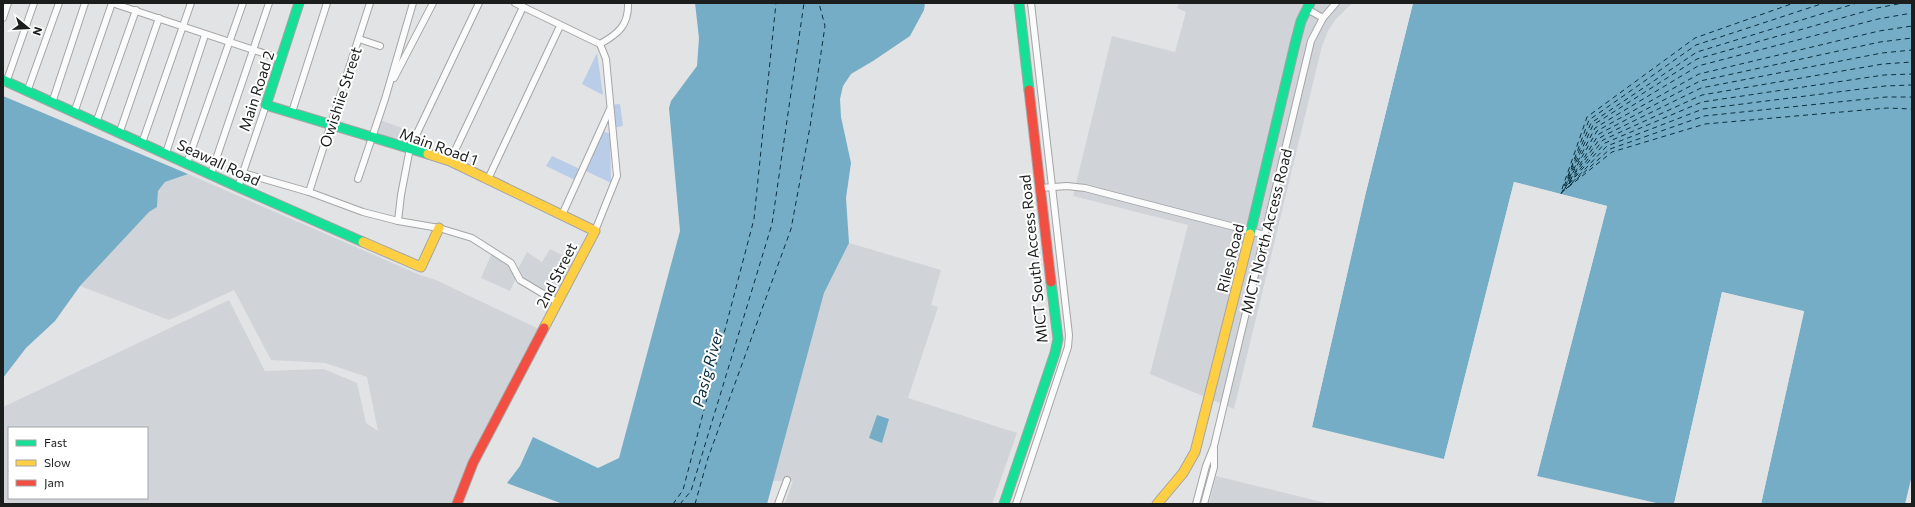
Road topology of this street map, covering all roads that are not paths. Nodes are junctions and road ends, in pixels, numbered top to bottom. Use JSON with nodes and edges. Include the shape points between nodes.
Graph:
{"nodes":[{"id":1,"x":8,"y":3,"type":"edge"},
{"id":2,"x":34,"y":3,"type":"edge"},
{"id":3,"x":59,"y":3,"type":"edge"},
{"id":4,"x":85,"y":3,"type":"edge"},
{"id":5,"x":112,"y":3,"type":"edge"},
{"id":6,"x":191,"y":3,"type":"edge"},
{"id":7,"x":244,"y":3,"type":"edge"},
{"id":8,"x":269,"y":3,"type":"edge"},
{"id":9,"x":299,"y":3,"type":"edge"},
{"id":10,"x":327,"y":3,"type":"edge"},
{"id":11,"x":370,"y":3,"type":"edge"},
{"id":12,"x":414,"y":3,"type":"edge"},
{"id":13,"x":432,"y":3,"type":"edge"},
{"id":14,"x":479,"y":3,"type":"edge"},
{"id":15,"x":515,"y":3,"type":"edge"},
{"id":16,"x":628,"y":3,"type":"edge"},
{"id":17,"x":1019,"y":3,"type":"edge"},
{"id":18,"x":1031,"y":3,"type":"edge"},
{"id":19,"x":1332,"y":4,"type":"edge"},
{"id":20,"x":1309,"y":6,"type":"edge"},
{"id":21,"x":523,"y":7,"type":"junction"},
{"id":22,"x":136,"y":10,"type":"junction"},
{"id":23,"x":3,"y":18,"type":"edge"},
{"id":24,"x":159,"y":18,"type":"junction"},
{"id":25,"x":1323,"y":18,"type":"junction"},
{"id":26,"x":560,"y":26,"type":"junction"},
{"id":27,"x":182,"y":27,"type":"junction"},
{"id":28,"x":205,"y":35,"type":"junction"},
{"id":29,"x":359,"y":39,"type":"junction"},
{"id":30,"x":230,"y":42,"type":"junction"},
{"id":31,"x":600,"y":44,"type":"junction"},
{"id":32,"x":380,"y":46,"type":"dead end"},
{"id":33,"x":252,"y":49,"type":"junction"},
{"id":34,"x":281,"y":59,"type":"junction"},
{"id":35,"x":5,"y":82,"type":"edge"},
{"id":36,"x":1041,"y":88,"type":"junction"},
{"id":37,"x":1029,"y":90,"type":"junction"},
{"id":38,"x":27,"y":92,"type":"junction"},
{"id":39,"x":385,"y":99,"type":"junction"},
{"id":40,"x":52,"y":103,"type":"junction"},
{"id":41,"x":266,"y":105,"type":"junction"},
{"id":42,"x":611,"y":108,"type":"junction"},
{"id":43,"x":292,"y":112,"type":"junction"},
{"id":44,"x":74,"y":113,"type":"junction"},
{"id":45,"x":96,"y":123,"type":"junction"},
{"id":46,"x":332,"y":125,"type":"junction"},
{"id":47,"x":119,"y":134,"type":"junction"},
{"id":48,"x":372,"y":136,"type":"junction"},
{"id":49,"x":142,"y":143,"type":"junction"},
{"id":50,"x":410,"y":148,"type":"junction"},
{"id":51,"x":166,"y":154,"type":"junction"},
{"id":52,"x":450,"y":161,"type":"junction"},
{"id":53,"x":187,"y":163,"type":"junction"},
{"id":54,"x":243,"y":173,"type":"junction"},
{"id":55,"x":211,"y":174,"type":"junction"},
{"id":56,"x":358,"y":179,"type":"dead end"},
{"id":57,"x":488,"y":179,"type":"junction"},
{"id":58,"x":238,"y":187,"type":"junction"},
{"id":59,"x":1052,"y":187,"type":"junction"},
{"id":60,"x":1040,"y":188,"type":"junction"},
{"id":61,"x":309,"y":192,"type":"junction"},
{"id":62,"x":562,"y":215,"type":"junction"},
{"id":63,"x":398,"y":221,"type":"junction"},
{"id":64,"x":439,"y":228,"type":"junction"},
{"id":65,"x":1251,"y":231,"type":"junction"},
{"id":66,"x":595,"y":232,"type":"junction"},
{"id":67,"x":1264,"y":235,"type":"junction"},
{"id":68,"x":557,"y":302,"type":"junction"},
{"id":69,"x":1214,"y":446,"type":"junction"},
{"id":70,"x":787,"y":480,"type":"dead end"},
{"id":71,"x":457,"y":504,"type":"edge"},
{"id":72,"x":778,"y":504,"type":"edge"},
{"id":73,"x":1004,"y":504,"type":"edge"},
{"id":74,"x":1016,"y":504,"type":"edge"},
{"id":75,"x":1158,"y":504,"type":"edge"},
{"id":76,"x":1196,"y":504,"type":"edge"},
{"id":77,"x":1204,"y":504,"type":"edge"}],
"edges":[{"from":1,"to":23,"type":"street"},
{"from":2,"to":35,"type":"street"},
{"from":3,"to":38,"type":"street"},
{"from":4,"to":40,"type":"street"},
{"from":5,"to":22,"type":"street"},
{"from":5,"to":44,"type":"street"},
{"from":6,"to":27,"type":"street"},
{"from":7,"to":30,"type":"street"},
{"from":8,"to":33,"type":"street"},
{"from":9,"to":34,"type":"street","name":"Main Road 2"},
{"from":10,"to":43,"type":"street"},
{"from":11,"to":29,"type":"street","name":"Owishiie Street"},
{"from":12,"to":39,"type":"street"},
{"from":13,"to":39,"type":"street"},
{"from":14,"to":50,"type":"street"},
{"from":15,"to":21,"type":"street"},
{"from":16,"to":31,"type":"street","via":[[628,16],[623,27]]},
{"from":17,"to":37,"type":"street","name":"MICT South Access Road"},
{"from":18,"to":36,"type":"street","name":"MICT South Access Road"},
{"from":19,"to":25,"type":"street","name":"MICT North Access Road"},
{"from":20,"to":25,"type":"street"},
{"from":20,"to":65,"type":"street","name":"Riles Road","via":[[1295,44]]},
{"from":21,"to":26,"type":"street"},
{"from":21,"to":52,"type":"street"},
{"from":22,"to":24,"type":"street"},
{"from":22,"to":45,"type":"street"},
{"from":24,"to":27,"type":"street"},
{"from":24,"to":47,"type":"street"},
{"from":25,"to":67,"type":"street","name":"MICT North Access Road","via":[[1311,41]]},
{"from":26,"to":31,"type":"street"},
{"from":26,"to":57,"type":"street"},
{"from":27,"to":28,"type":"street"},
{"from":27,"to":49,"type":"street"},
{"from":28,"to":30,"type":"street"},
{"from":28,"to":51,"type":"street"},
{"from":29,"to":32,"type":"street"},
{"from":29,"to":46,"type":"street","name":"Owishiie Street"},
{"from":30,"to":33,"type":"street"},
{"from":30,"to":53,"type":"street"},
{"from":31,"to":42,"type":"street","name":"2nd Street","via":[[606,59]]},
{"from":33,"to":34,"type":"street"},
{"from":33,"to":55,"type":"street"},
{"from":34,"to":41,"type":"street","name":"Main Road 2"},
{"from":35,"to":38,"type":"street","name":"Seawall Road"},
{"from":36,"to":37,"type":"street"},
{"from":36,"to":59,"type":"street","name":"MICT South Access Road"},
{"from":37,"to":60,"type":"street","name":"MICT South Access Road"},
{"from":38,"to":40,"type":"street","name":"Seawall Road"},
{"from":39,"to":48,"type":"street"},
{"from":40,"to":44,"type":"street","name":"Seawall Road"},
{"from":41,"to":43,"type":"street","name":"Main Road 1"},
{"from":41,"to":54,"type":"street","name":"Main Road 2"},
{"from":42,"to":62,"type":"street"},
{"from":42,"to":66,"type":"street","name":"2nd Street","via":[[617,176]]},
{"from":43,"to":46,"type":"street","name":"Main Road 1"},
{"from":44,"to":45,"type":"street","name":"Seawall Road"},
{"from":45,"to":47,"type":"street","name":"Seawall Road"},
{"from":46,"to":48,"type":"street","name":"Main Road 1"},
{"from":46,"to":61,"type":"street","name":"Owishiie Street"},
{"from":47,"to":49,"type":"street","name":"Seawall Road"},
{"from":48,"to":50,"type":"street","name":"Main Road 1"},
{"from":48,"to":56,"type":"street"},
{"from":49,"to":51,"type":"street","name":"Seawall Road"},
{"from":50,"to":52,"type":"street","name":"Main Road 1"},
{"from":50,"to":63,"type":"street"},
{"from":51,"to":53,"type":"street","name":"Seawall Road"},
{"from":52,"to":57,"type":"street","name":"Main Road 1"},
{"from":53,"to":55,"type":"street","name":"Seawall Road"},
{"from":54,"to":58,"type":"street","name":"Main Road 2"},
{"from":54,"to":61,"type":"street"},
{"from":55,"to":58,"type":"street","name":"Seawall Road"},
{"from":57,"to":62,"type":"street","name":"Main Road 1"},
{"from":58,"to":64,"type":"street","name":"Seawall Road","via":[[421,267]]},
{"from":59,"to":60,"type":"street"},
{"from":59,"to":65,"type":"street","via":[[1085,188]]},
{"from":59,"to":74,"type":"street","name":"MICT South Access Road","via":[[1069,335],[1068,347]]},
{"from":60,"to":73,"type":"street","name":"MICT South Access Road","via":[[1058,335],[1057,345]]},
{"from":61,"to":63,"type":"street","via":[[363,212]]},
{"from":62,"to":66,"type":"street","name":"Main Road 1"},
{"from":63,"to":64,"type":"street"},
{"from":64,"to":68,"type":"street","via":[[472,238],[503,256],[515,268],[520,280]]},
{"from":65,"to":67,"type":"street"},
{"from":65,"to":75,"type":"street","name":"Riles Road","via":[[1194,452],[1182,475]]},
{"from":66,"to":68,"type":"street","name":"2nd Street"},
{"from":67,"to":69,"type":"street","name":"MICT North Access Road"},
{"from":68,"to":71,"type":"street","name":"2nd Street","via":[[473,463]]},
{"from":69,"to":76,"type":"street","name":"MICT North Access Road"},
{"from":69,"to":77,"type":"street","name":"MICT North Access Road","via":[[1214,467]]},
{"from":70,"to":72,"type":"street"}]}
